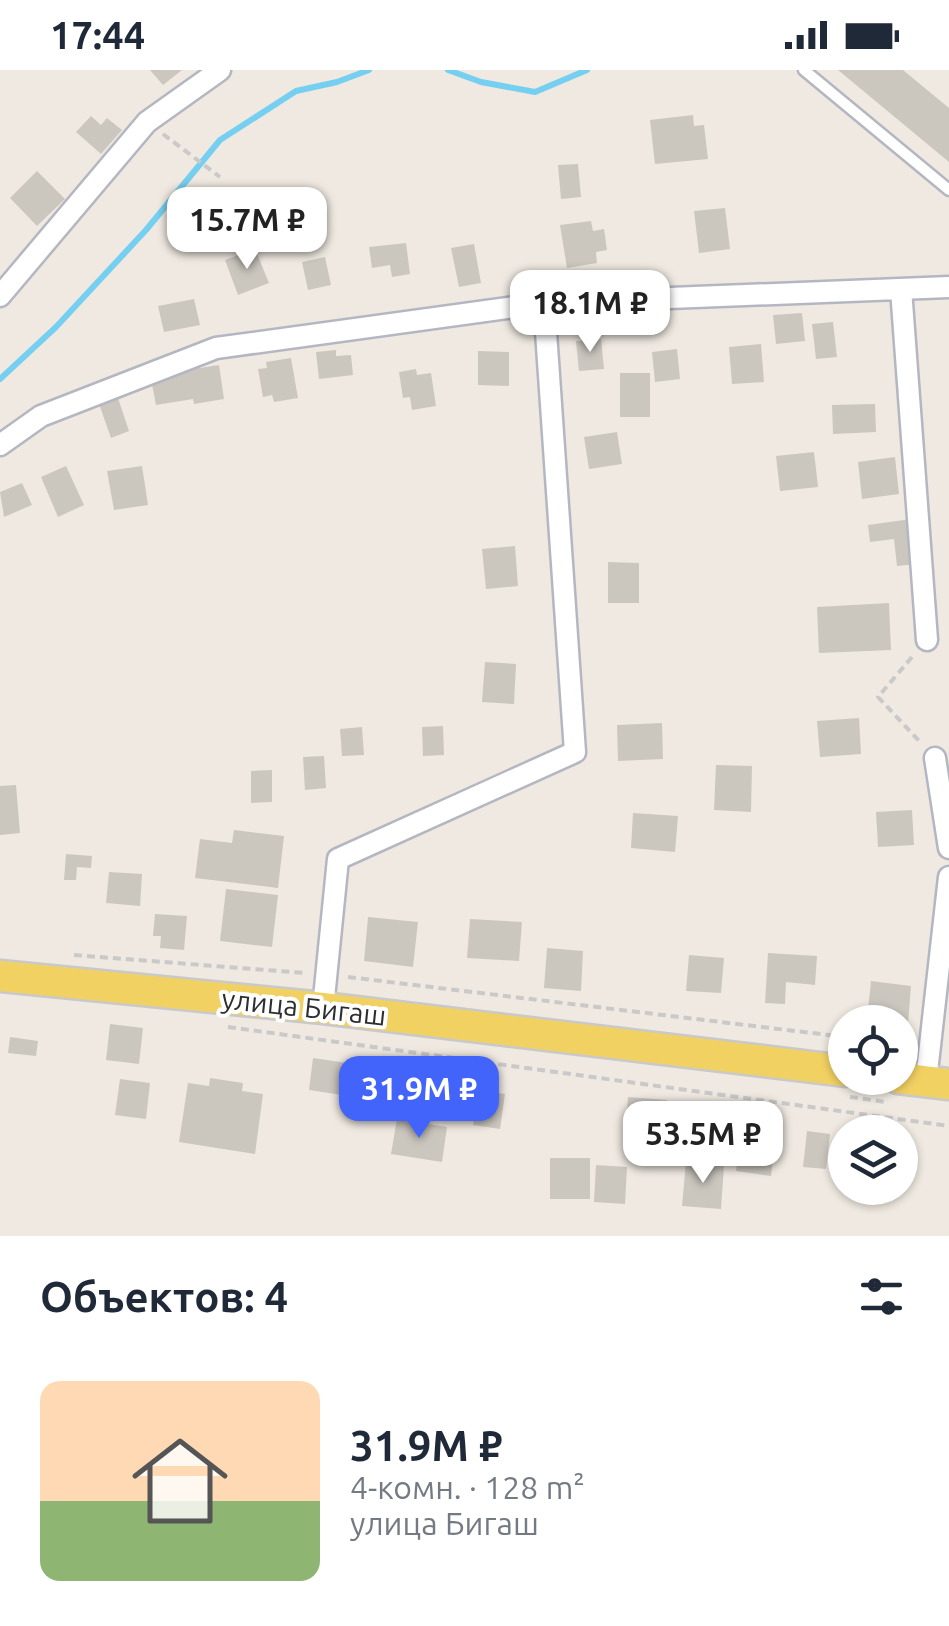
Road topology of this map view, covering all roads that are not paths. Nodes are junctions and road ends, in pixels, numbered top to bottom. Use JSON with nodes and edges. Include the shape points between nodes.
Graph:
{"nodes":[{"id":1,"x":220,"y":70,"type":"edge"},
{"id":2,"x":804,"y":70,"type":"edge"},
{"id":3,"x":949,"y":190,"type":"edge"},
{"id":4,"x":949,"y":287,"type":"edge"},
{"id":5,"x":901,"y":289,"type":"junction"},
{"id":6,"x":0,"y":296,"type":"edge"},
{"id":7,"x":544,"y":303,"type":"junction"},
{"id":8,"x":0,"y":446,"type":"edge"},
{"id":9,"x":927,"y":640,"type":"road end"},
{"id":10,"x":935,"y":758,"type":"road end"},
{"id":11,"x":949,"y":848,"type":"edge"},
{"id":12,"x":949,"y":878,"type":"edge"},
{"id":13,"x":0,"y":976,"type":"edge"},
{"id":14,"x":323,"y":1008,"type":"junction"},
{"id":15,"x":828,"y":1069,"type":"edge"},
{"id":16,"x":924,"y":1081,"type":"edge"}],
"edges":[{"from":1,"to":6,"type":"street","via":[[147,122]]},
{"from":2,"to":3,"type":"lane"},
{"from":4,"to":5,"type":"street"},
{"from":5,"to":7,"type":"street"},
{"from":5,"to":9,"type":"street"},
{"from":7,"to":8,"type":"street","via":[[216,348],[42,416]]},
{"from":7,"to":14,"type":"street","via":[[575,752],[338,860]]},
{"from":10,"to":11,"type":"street"},
{"from":12,"to":16,"type":"street"},
{"from":13,"to":14,"type":"main road","name":"улица Бигаш"},
{"from":14,"to":15,"type":"main road","name":"улица Бигаш"}]}
